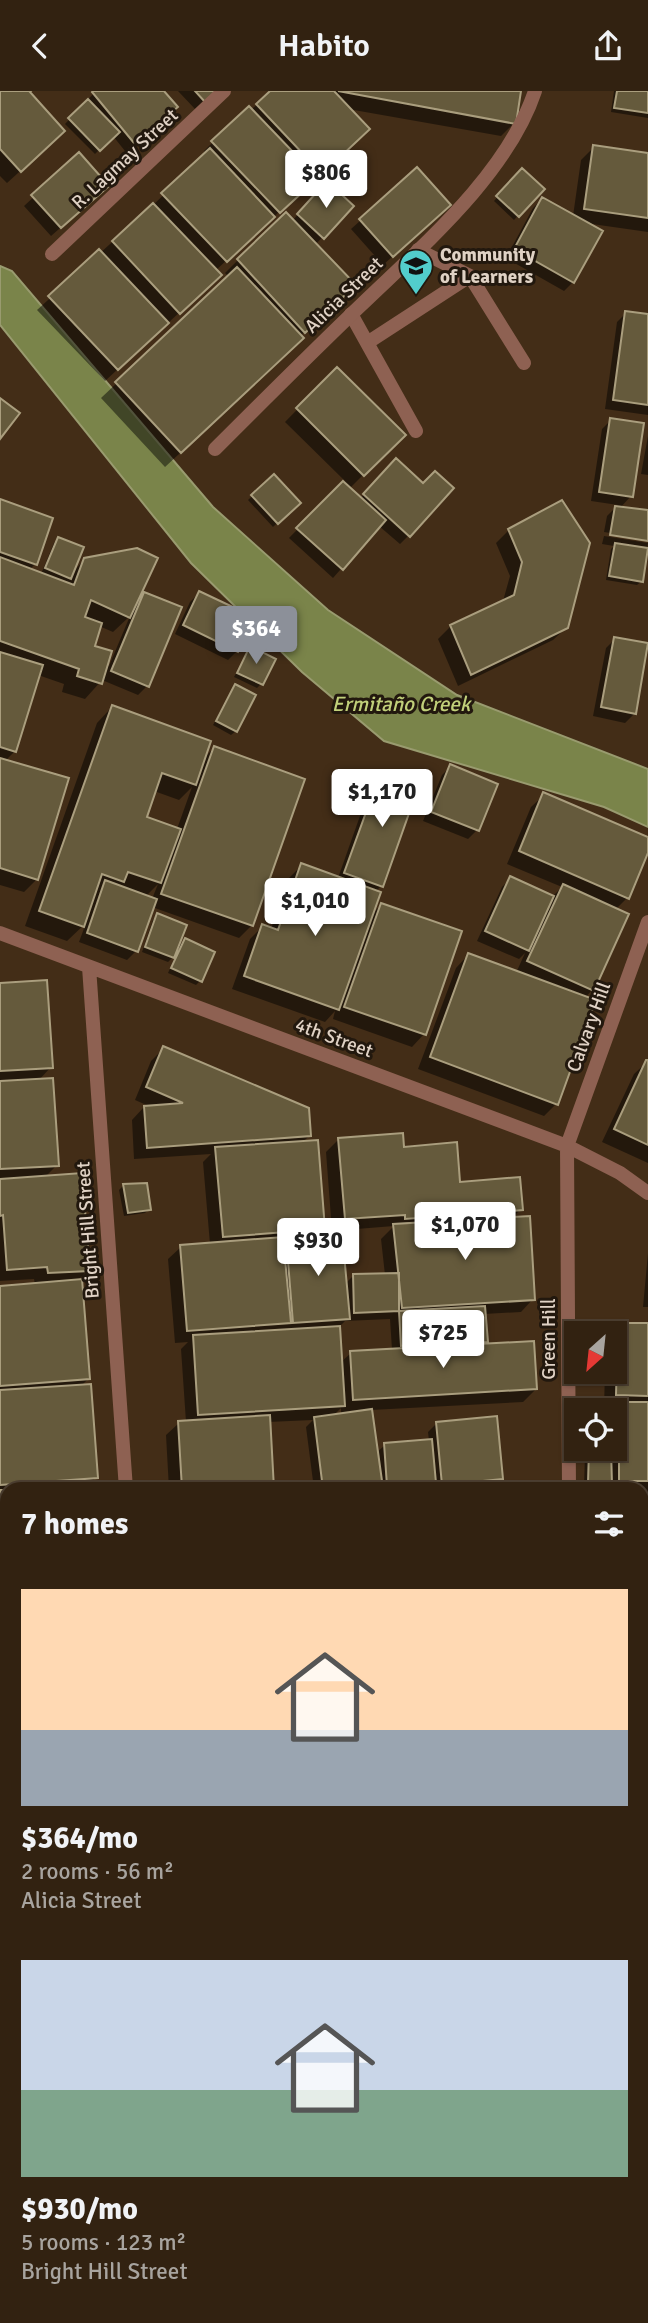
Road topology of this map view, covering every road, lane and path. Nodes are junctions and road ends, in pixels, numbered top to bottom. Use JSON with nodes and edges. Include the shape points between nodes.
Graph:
{"nodes":[{"id":1,"x":224,"y":91,"type":"edge"},
{"id":2,"x":535,"y":91,"type":"edge"},
{"id":3,"x":418,"y":250,"type":"junction"},
{"id":4,"x":52,"y":254,"type":"dead end"},
{"id":5,"x":470,"y":276,"type":"junction"},
{"id":6,"x":351,"y":314,"type":"junction"},
{"id":7,"x":367,"y":343,"type":"junction"},
{"id":8,"x":524,"y":363,"type":"dead end"},
{"id":9,"x":416,"y":432,"type":"dead end"},
{"id":10,"x":215,"y":449,"type":"dead end"},
{"id":11,"x":648,"y":922,"type":"edge"},
{"id":12,"x":0,"y":933,"type":"edge"},
{"id":13,"x":89,"y":967,"type":"junction"},
{"id":14,"x":567,"y":1146,"type":"junction"},
{"id":15,"x":648,"y":1193,"type":"edge"},
{"id":16,"x":126,"y":1482,"type":"edge"},
{"id":17,"x":569,"y":1482,"type":"edge"}],
"edges":[{"from":1,"to":4,"type":"street","name":"R. Lagmay Street"},
{"from":2,"to":3,"type":"street","name":"Alicia Street","via":[[522,123],[481,184]]},
{"from":3,"to":5,"type":"street"},
{"from":3,"to":6,"type":"street","name":"Alicia Street"},
{"from":5,"to":7,"type":"street"},
{"from":5,"to":8,"type":"street"},
{"from":6,"to":7,"type":"street"},
{"from":6,"to":10,"type":"street","name":"Alicia Street"},
{"from":7,"to":9,"type":"street"},
{"from":11,"to":14,"type":"street","name":"Calvary Hill"},
{"from":12,"to":13,"type":"street","name":"4th Street"},
{"from":13,"to":14,"type":"street","name":"4th Street"},
{"from":13,"to":16,"type":"street","name":"Bright Hill Street"},
{"from":14,"to":15,"type":"street","name":"4th Street"},
{"from":14,"to":17,"type":"street","name":"Green Hill"}]}
